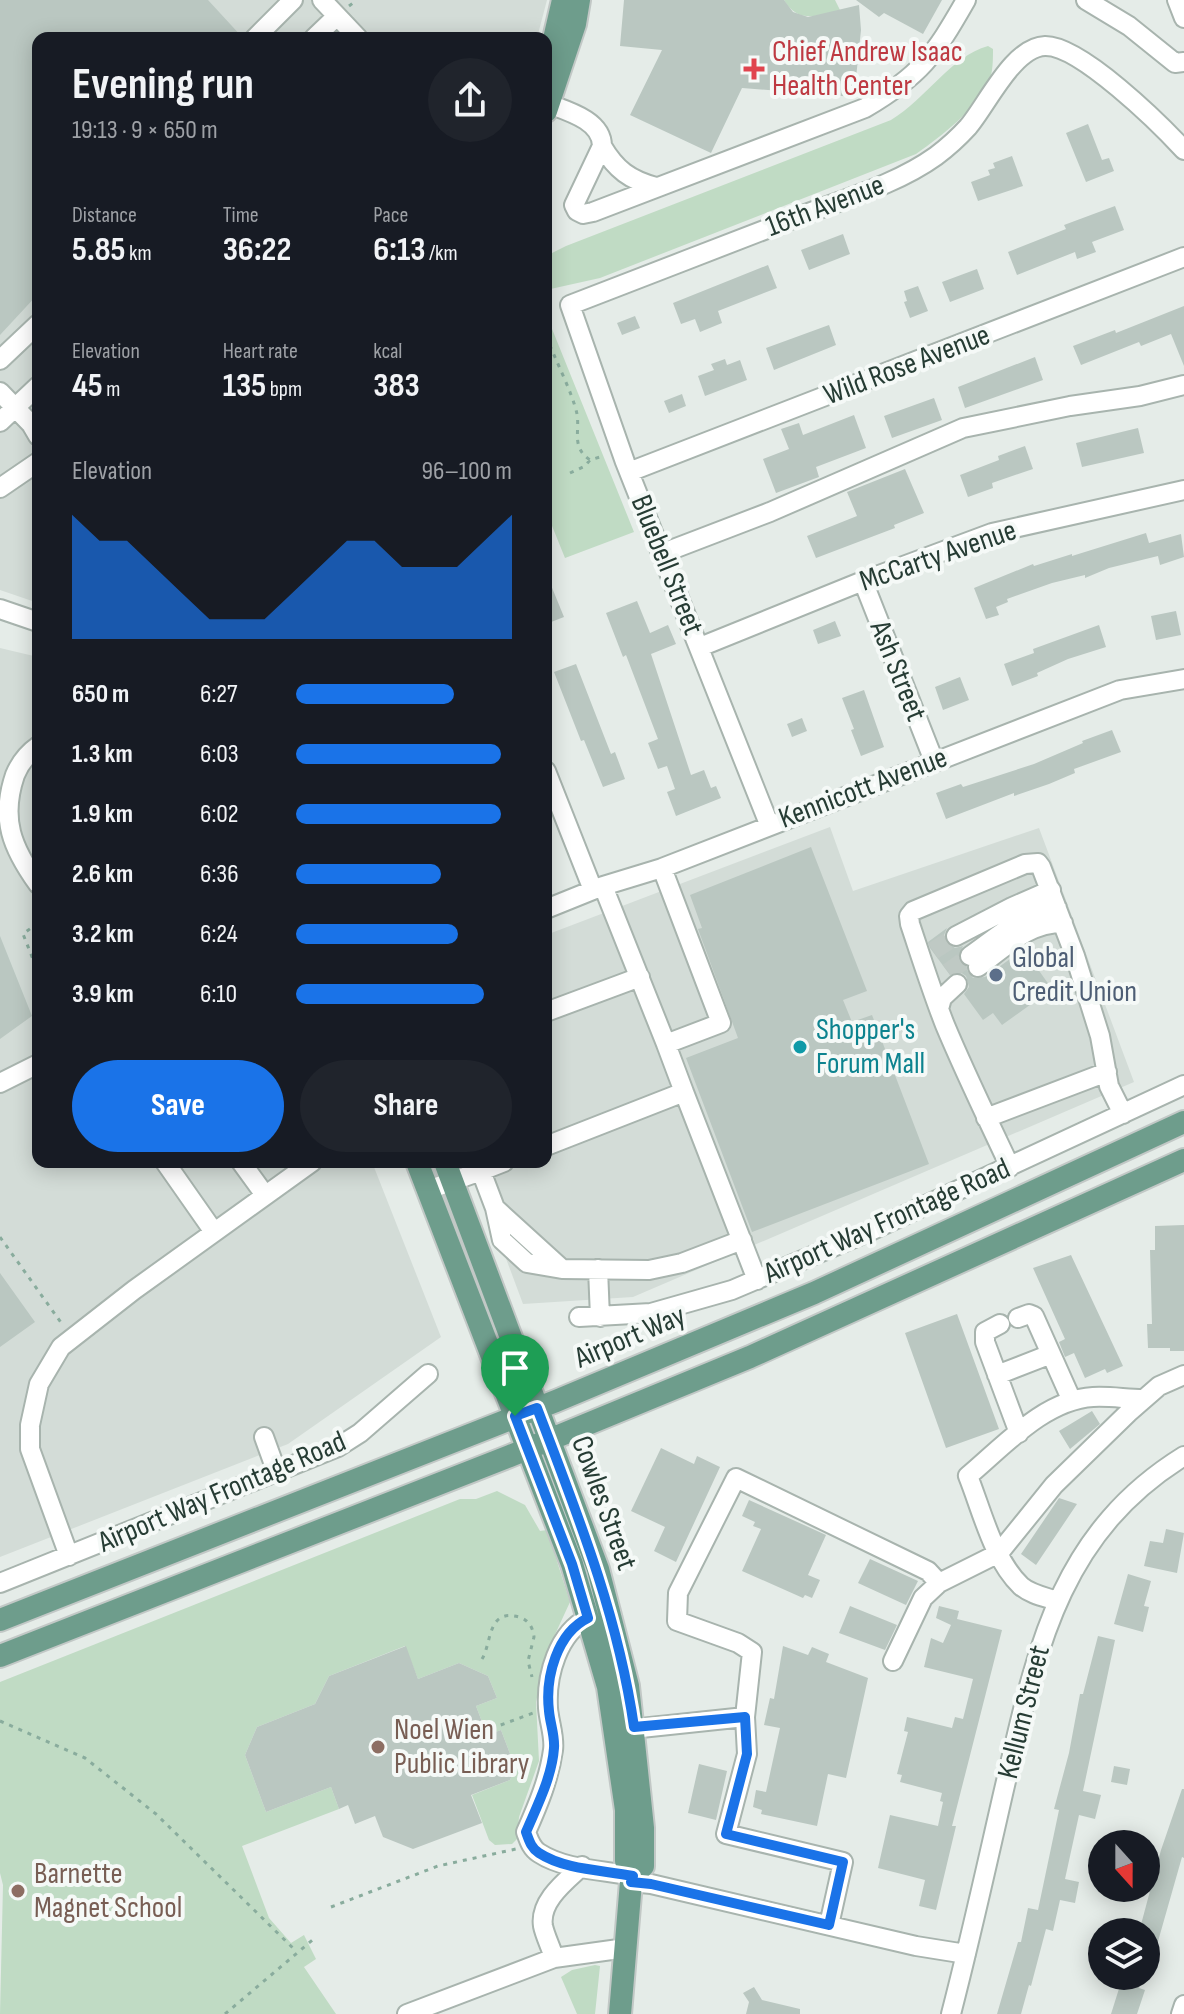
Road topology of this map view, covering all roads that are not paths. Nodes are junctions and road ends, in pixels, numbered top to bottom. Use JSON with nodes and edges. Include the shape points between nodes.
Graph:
{"nodes":[{"id":1,"x":293,"y":0,"type":"edge"},
{"id":2,"x":322,"y":0,"type":"edge"},
{"id":3,"x":563,"y":0,"type":"edge"},
{"id":4,"x":579,"y":0,"type":"edge"},
{"id":5,"x":966,"y":0,"type":"edge"},
{"id":6,"x":1086,"y":0,"type":"edge"},
{"id":7,"x":1177,"y":0,"type":"edge"},
{"id":8,"x":337,"y":16,"type":"junction"},
{"id":9,"x":1184,"y":18,"type":"edge"},
{"id":10,"x":261,"y":32,"type":"edge"},
{"id":11,"x":320,"y":32,"type":"edge"},
{"id":12,"x":352,"y":32,"type":"edge"},
{"id":13,"x":552,"y":45,"type":"edge"},
{"id":14,"x":1184,"y":62,"type":"edge"},
{"id":15,"x":552,"y":91,"type":"edge"},
{"id":16,"x":552,"y":108,"type":"edge"},
{"id":17,"x":602,"y":146,"type":"junction"},
{"id":18,"x":1184,"y":150,"type":"edge"},
{"id":19,"x":656,"y":187,"type":"junction"},
{"id":20,"x":1184,"y":257,"type":"edge"},
{"id":21,"x":570,"y":305,"type":"joint"},
{"id":22,"x":32,"y":330,"type":"edge"},
{"id":23,"x":0,"y":360,"type":"edge"},
{"id":24,"x":1184,"y":385,"type":"edge"},
{"id":25,"x":0,"y":392,"type":"edge"},
{"id":26,"x":32,"y":392,"type":"edge"},
{"id":27,"x":15,"y":408,"type":"junction"},
{"id":28,"x":0,"y":422,"type":"edge"},
{"id":29,"x":32,"y":426,"type":"edge"},
{"id":30,"x":32,"y":466,"type":"edge"},
{"id":31,"x":629,"y":472,"type":"junction"},
{"id":32,"x":0,"y":488,"type":"edge"},
{"id":33,"x":1184,"y":490,"type":"edge"},
{"id":34,"x":663,"y":553,"type":"junction"},
{"id":35,"x":863,"y":581,"type":"junction"},
{"id":36,"x":0,"y":609,"type":"edge"},
{"id":37,"x":32,"y":620,"type":"edge"},
{"id":38,"x":700,"y":647,"type":"junction"},
{"id":39,"x":1184,"y":679,"type":"edge"},
{"id":40,"x":32,"y":752,"type":"edge"},
{"id":41,"x":934,"y":761,"type":"junction"},
{"id":42,"x":552,"y":784,"type":"edge"},
{"id":43,"x":769,"y":824,"type":"junction"},
{"id":44,"x":662,"y":868,"type":"junction"},
{"id":45,"x":32,"y":876,"type":"edge"},
{"id":46,"x":598,"y":888,"type":"junction"},
{"id":47,"x":1056,"y":906,"type":"junction"},
{"id":48,"x":552,"y":907,"type":"edge"},
{"id":49,"x":965,"y":949,"type":"junction"},
{"id":50,"x":640,"y":977,"type":"junction"},
{"id":51,"x":552,"y":1010,"type":"edge"},
{"id":52,"x":666,"y":1044,"type":"junction"},
{"id":53,"x":32,"y":1067,"type":"edge"},
{"id":54,"x":1107,"y":1072,"type":"junction"},
{"id":55,"x":0,"y":1083,"type":"edge"},
{"id":56,"x":1184,"y":1085,"type":"edge"},
{"id":57,"x":684,"y":1092,"type":"junction"},
{"id":58,"x":1123,"y":1114,"type":"junction"},
{"id":59,"x":986,"y":1118,"type":"junction"},
{"id":60,"x":1184,"y":1122,"type":"edge"},
{"id":61,"x":552,"y":1144,"type":"edge"},
{"id":62,"x":1184,"y":1160,"type":"edge"},
{"id":63,"x":1010,"y":1167,"type":"junction"},
{"id":64,"x":169,"y":1168,"type":"edge"},
{"id":65,"x":245,"y":1168,"type":"edge"},
{"id":66,"x":303,"y":1168,"type":"edge"},
{"id":67,"x":419,"y":1168,"type":"edge"},
{"id":68,"x":469,"y":1168,"type":"edge"},
{"id":69,"x":480,"y":1168,"type":"edge"},
{"id":70,"x":448,"y":1172,"type":"edge"},
{"id":71,"x":428,"y":1190,"type":"junction"},
{"id":72,"x":265,"y":1195,"type":"junction"},
{"id":73,"x":214,"y":1232,"type":"junction"},
{"id":74,"x":742,"y":1240,"type":"junction"},
{"id":75,"x":598,"y":1269,"type":"junction"},
{"id":76,"x":757,"y":1280,"type":"junction"},
{"id":77,"x":579,"y":1317,"type":"dead end"},
{"id":78,"x":600,"y":1317,"type":"junction"},
{"id":79,"x":1051,"y":1354,"type":"junction"},
{"id":80,"x":428,"y":1374,"type":"dead end"},
{"id":81,"x":997,"y":1375,"type":"junction"},
{"id":82,"x":1184,"y":1375,"type":"edge"},
{"id":83,"x":1143,"y":1399,"type":"junction"},
{"id":84,"x":1072,"y":1401,"type":"junction"},
{"id":85,"x":537,"y":1408,"type":"junction"},
{"id":86,"x":515,"y":1416,"type":"junction"},
{"id":87,"x":1019,"y":1433,"type":"junction"},
{"id":88,"x":264,"y":1437,"type":"dead end"},
{"id":89,"x":549,"y":1440,"type":"junction"},
{"id":90,"x":528,"y":1449,"type":"junction"},
{"id":91,"x":1184,"y":1456,"type":"edge"},
{"id":92,"x":277,"y":1473,"type":"junction"},
{"id":93,"x":999,"y":1553,"type":"junction"},
{"id":94,"x":69,"y":1556,"type":"junction"},
{"id":95,"x":0,"y":1583,"type":"edge"},
{"id":96,"x":939,"y":1583,"type":"junction"},
{"id":97,"x":1057,"y":1601,"type":"junction"},
{"id":98,"x":588,"y":1618,"type":"junction"},
{"id":99,"x":0,"y":1620,"type":"edge"},
{"id":100,"x":0,"y":1656,"type":"edge"},
{"id":101,"x":893,"y":1661,"type":"dead end"},
{"id":102,"x":745,"y":1717,"type":"junction"},
{"id":103,"x":624,"y":1729,"type":"junction"},
{"id":104,"x":582,"y":1866,"type":"junction"},
{"id":105,"x":635,"y":1874,"type":"junction"},
{"id":106,"x":829,"y":1925,"type":"junction"},
{"id":107,"x":626,"y":1948,"type":"junction"},
{"id":108,"x":966,"y":1954,"type":"junction"},
{"id":109,"x":554,"y":1958,"type":"junction"},
{"id":110,"x":1184,"y":2005,"type":"edge"},
{"id":111,"x":407,"y":2014,"type":"edge"},
{"id":112,"x":620,"y":2014,"type":"edge"},
{"id":113,"x":951,"y":2014,"type":"edge"},
{"id":114,"x":1181,"y":2014,"type":"edge"}],
"edges":[{"from":1,"to":10,"type":"street"},
{"from":2,"to":8,"type":"street"},
{"from":3,"to":13,"type":"main road"},
{"from":4,"to":15,"type":"main road"},
{"from":5,"to":19,"type":"street","via":[[921,69],[865,108]]},
{"from":6,"to":14,"type":"street","via":[[1175,63]]},
{"from":7,"to":9,"type":"street"},
{"from":8,"to":11,"type":"street"},
{"from":8,"to":12,"type":"street"},
{"from":16,"to":17,"type":"street","via":[[577,115],[597,129]]},
{"from":17,"to":19,"type":"street","via":[[634,181]]},
{"from":17,"to":19,"type":"street","via":[[574,205],[577,211],[593,212]]},
{"from":18,"to":21,"type":"street","name":"16th Avenue","via":[[1083,60],[1059,48],[1038,47],[1015,62],[952,145],[925,164]]},
{"from":20,"to":31,"type":"street","name":"Wild Rose Avenue"},
{"from":21,"to":31,"type":"street","name":"Bluebell Street"},
{"from":22,"to":23,"type":"street"},
{"from":24,"to":34,"type":"street","via":[[963,428]]},
{"from":25,"to":27,"type":"street"},
{"from":26,"to":27,"type":"street"},
{"from":27,"to":28,"type":"street"},
{"from":27,"to":29,"type":"street"},
{"from":30,"to":32,"type":"street"},
{"from":31,"to":34,"type":"street","name":"Bluebell Street"},
{"from":33,"to":35,"type":"street","name":"McCarty Avenue","via":[[992,533]]},
{"from":34,"to":38,"type":"street","name":"Bluebell Street"},
{"from":35,"to":38,"type":"street","name":"McCarty Avenue"},
{"from":35,"to":41,"type":"street","name":"Ash Street"},
{"from":36,"to":37,"type":"street"},
{"from":38,"to":43,"type":"street","name":"Bluebell Street"},
{"from":39,"to":41,"type":"street","name":"Kennicott Avenue","via":[[1120,690]]},
{"from":40,"to":45,"type":"street","via":[[11,781],[5,817],[16,853]]},
{"from":41,"to":43,"type":"street","name":"Kennicott Avenue"},
{"from":42,"to":46,"type":"street"},
{"from":43,"to":44,"type":"street","name":"Kennicott Avenue"},
{"from":44,"to":46,"type":"street","name":"Kennicott Avenue"},
{"from":44,"to":52,"type":"street","via":[[721,1023]]},
{"from":46,"to":48,"type":"street","name":"Kennicott Avenue"},
{"from":46,"to":50,"type":"street"},
{"from":47,"to":49,"type":"street","via":[[1045,923]]},
{"from":47,"to":49,"type":"street","via":[[1025,905]]},
{"from":47,"to":49,"type":"street","via":[[1012,907]]},
{"from":47,"to":54,"type":"street"},
{"from":47,"to":59,"type":"street","via":[[1038,863],[1025,864],[909,916],[936,972]]},
{"from":50,"to":51,"type":"street"},
{"from":50,"to":52,"type":"street"},
{"from":52,"to":57,"type":"street"},
{"from":53,"to":55,"type":"street"},
{"from":54,"to":58,"type":"street"},
{"from":54,"to":59,"type":"street"},
{"from":56,"to":58,"type":"street","name":"Airport Way Frontage Road"},
{"from":57,"to":61,"type":"street"},
{"from":57,"to":74,"type":"street"},
{"from":58,"to":63,"type":"street","name":"Airport Way Frontage Road"},
{"from":59,"to":63,"type":"street"},
{"from":60,"to":85,"type":"main road","name":"Airport Way","via":[[814,1293]]},
{"from":62,"to":89,"type":"main road","via":[[750,1357]]},
{"from":63,"to":76,"type":"street","name":"Airport Way Frontage Road"},
{"from":64,"to":73,"type":"street"},
{"from":65,"to":72,"type":"street"},
{"from":66,"to":72,"type":"street"},
{"from":67,"to":71,"type":"main road","name":"Cowles Street"},
{"from":68,"to":70,"type":"street"},
{"from":69,"to":75,"type":"street","via":[[495,1208],[562,1269]]},
{"from":70,"to":71,"type":"street"},
{"from":70,"to":85,"type":"main road","name":"Cowles Street"},
{"from":71,"to":86,"type":"main road","name":"Cowles Street"},
{"from":72,"to":73,"type":"street"},
{"from":73,"to":94,"type":"street","via":[[61,1347],[39,1384],[30,1449]]},
{"from":74,"to":75,"type":"street","via":[[649,1270]]},
{"from":74,"to":76,"type":"street"},
{"from":75,"to":78,"type":"street"},
{"from":76,"to":78,"type":"street","name":"Airport Way Frontage Road","via":[[651,1313]]},
{"from":77,"to":78,"type":"street","name":"Airport Way Frontage Road"},
{"from":79,"to":81,"type":"street"},
{"from":79,"to":81,"type":"street","via":[[1034,1316],[1009,1321],[985,1332]]},
{"from":79,"to":84,"type":"street"},
{"from":80,"to":92,"type":"street","name":"Airport Way Frontage Road","via":[[360,1433]]},
{"from":81,"to":87,"type":"street"},
{"from":82,"to":83,"type":"street"},
{"from":83,"to":84,"type":"street"},
{"from":83,"to":93,"type":"street","via":[[1054,1485]]},
{"from":84,"to":87,"type":"street"},
{"from":85,"to":86,"type":"main road","name":"Airport Way"},
{"from":85,"to":89,"type":"main road","name":"Cowles Street"},
{"from":86,"to":90,"type":"main road","name":"Cowles Street"},
{"from":86,"to":99,"type":"main road","name":"Airport Way"},
{"from":87,"to":93,"type":"street","via":[[968,1476]]},
{"from":88,"to":92,"type":"street"},
{"from":89,"to":90,"type":"main road"},
{"from":89,"to":103,"type":"main road","name":"Cowles Street","via":[[598,1569],[620,1647]]},
{"from":90,"to":98,"type":"main road","name":"Cowles Street"},
{"from":90,"to":100,"type":"main road"},
{"from":91,"to":97,"type":"street","name":"Kellum Street","via":[[1135,1493],[1104,1526]]},
{"from":92,"to":94,"type":"street","name":"Airport Way Frontage Road"},
{"from":93,"to":96,"type":"street"},
{"from":93,"to":97,"type":"street","via":[[1023,1588]]},
{"from":94,"to":95,"type":"street","name":"Airport Way Frontage Road"},
{"from":96,"to":101,"type":"street","via":[[923,1598]]},
{"from":96,"to":102,"type":"street","via":[[928,1571],[736,1478],[678,1593],[677,1621],[752,1652]]},
{"from":97,"to":108,"type":"street","name":"Kellum Street","via":[[1019,1727]]},
{"from":98,"to":103,"type":"main road","name":"Cowles Street"},
{"from":98,"to":104,"type":"street","via":[[574,1625],[549,1675],[554,1747],[526,1832],[539,1853]]},
{"from":102,"to":103,"type":"street"},
{"from":102,"to":106,"type":"street","via":[[747,1754],[726,1834],[843,1862]]},
{"from":103,"to":105,"type":"main road","name":"Cowles Street","via":[[643,1828]]},
{"from":104,"to":105,"type":"street"},
{"from":104,"to":109,"type":"street","via":[[548,1902],[542,1922]]},
{"from":105,"to":106,"type":"street","via":[[651,1884]]},
{"from":105,"to":107,"type":"main road","name":"Cowles Street"},
{"from":106,"to":108,"type":"street"},
{"from":107,"to":109,"type":"street"},
{"from":107,"to":112,"type":"main road","name":"Cowles Street"},
{"from":108,"to":113,"type":"street","name":"Kellum Street"},
{"from":109,"to":111,"type":"street"},
{"from":110,"to":114,"type":"street"}]}
